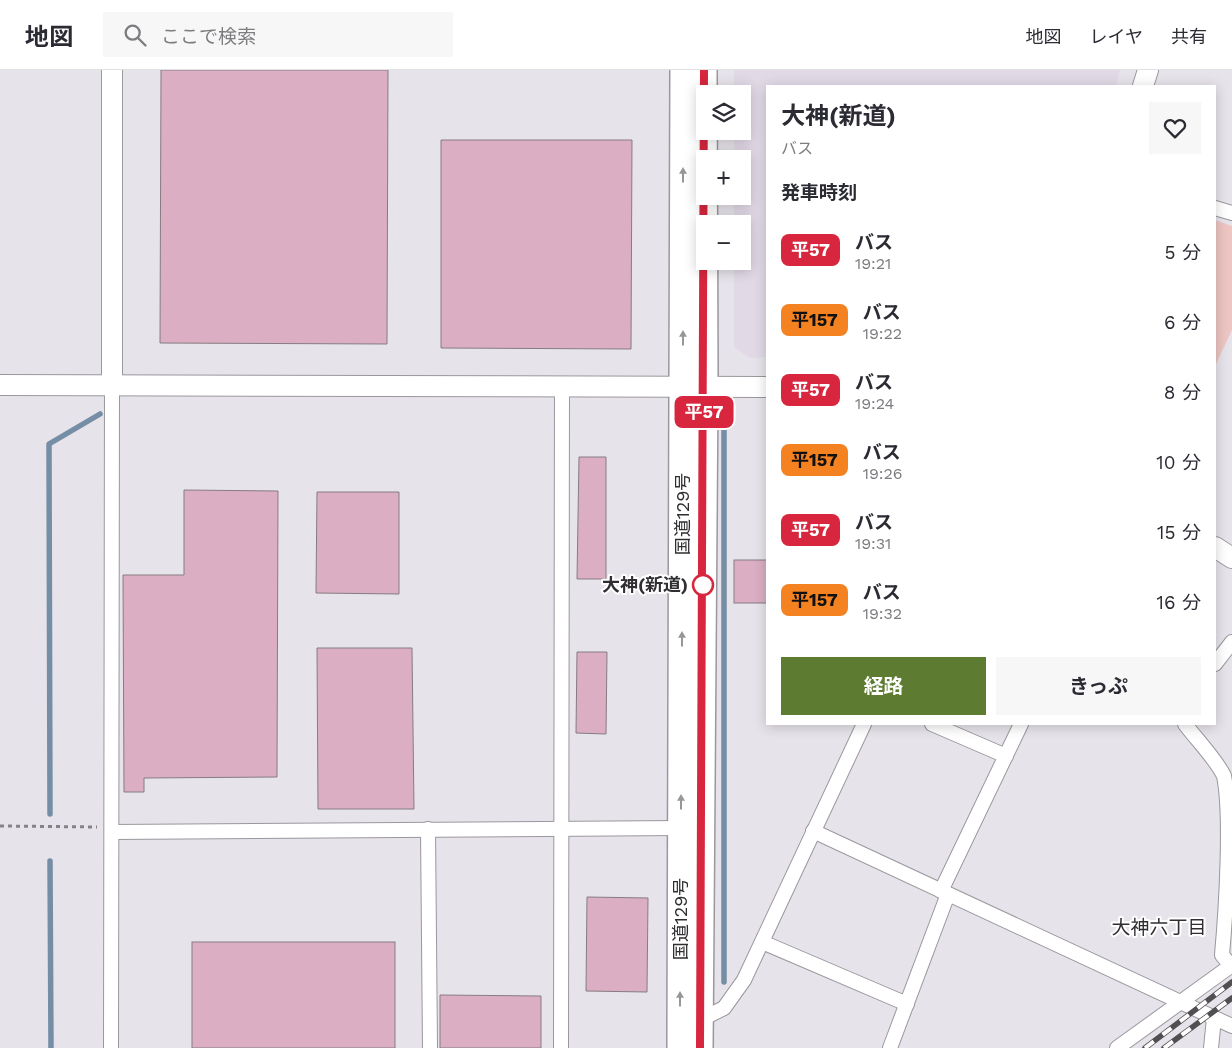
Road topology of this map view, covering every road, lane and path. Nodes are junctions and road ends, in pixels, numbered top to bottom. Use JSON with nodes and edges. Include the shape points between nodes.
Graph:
{"nodes":[{"id":1,"x":112,"y":70,"type":"edge"},
{"id":2,"x":683,"y":70,"type":"edge"},
{"id":3,"x":704,"y":70,"type":"edge"},
{"id":4,"x":1148,"y":70,"type":"edge"},
{"id":5,"x":1143,"y":85,"type":"edge"},
{"id":6,"x":1216,"y":208,"type":"edge"},
{"id":7,"x":1232,"y":213,"type":"edge"},
{"id":8,"x":0,"y":385,"type":"edge"},
{"id":9,"x":112,"y":385,"type":"junction"},
{"id":10,"x":562,"y":385,"type":"junction"},
{"id":11,"x":694,"y":386,"type":"junction"},
{"id":12,"x":766,"y":387,"type":"edge"},
{"id":13,"x":1216,"y":548,"type":"edge"},
{"id":14,"x":1232,"y":558,"type":"edge"},
{"id":15,"x":1232,"y":642,"type":"edge"},
{"id":16,"x":1216,"y":663,"type":"edge"},
{"id":17,"x":864,"y":725,"type":"edge"},
{"id":18,"x":934,"y":725,"type":"edge"},
{"id":19,"x":1021,"y":725,"type":"edge"},
{"id":20,"x":1186,"y":725,"type":"edge"},
{"id":21,"x":1006,"y":756,"type":"junction"},
{"id":22,"x":0,"y":826,"type":"edge"},
{"id":23,"x":561,"y":828,"type":"junction"},
{"id":24,"x":681,"y":828,"type":"junction"},
{"id":25,"x":112,"y":829,"type":"junction"},
{"id":26,"x":428,"y":829,"type":"junction"},
{"id":27,"x":813,"y":831,"type":"junction"},
{"id":28,"x":945,"y":892,"type":"junction"},
{"id":29,"x":762,"y":942,"type":"junction"},
{"id":30,"x":1231,"y":966,"type":"edge"},
{"id":31,"x":1181,"y":1002,"type":"junction"},
{"id":32,"x":907,"y":1004,"type":"junction"},
{"id":33,"x":1214,"y":1018,"type":"junction"},
{"id":34,"x":700,"y":1020,"type":"junction"},
{"id":35,"x":1232,"y":1026,"type":"edge"},
{"id":36,"x":111,"y":1048,"type":"edge"},
{"id":37,"x":430,"y":1048,"type":"edge"},
{"id":38,"x":561,"y":1048,"type":"edge"},
{"id":39,"x":680,"y":1048,"type":"edge"},
{"id":40,"x":700,"y":1048,"type":"edge"},
{"id":41,"x":890,"y":1048,"type":"edge"},
{"id":42,"x":1117,"y":1048,"type":"edge"},
{"id":43,"x":1211,"y":1048,"type":"edge"}],
"edges":[{"from":1,"to":9,"type":"street"},
{"from":11,"to":2,"type":"highway","name":"国道129号","one_way":true},
{"from":3,"to":11,"type":"highway","name":"国道129号"},
{"from":4,"to":5,"type":"street"},
{"from":6,"to":7,"type":"street"},
{"from":8,"to":9,"type":"street"},
{"from":9,"to":10,"type":"street"},
{"from":9,"to":25,"type":"street"},
{"from":10,"to":11,"type":"street"},
{"from":10,"to":23,"type":"street"},
{"from":11,"to":12,"type":"street"},
{"from":24,"to":11,"type":"highway","name":"国道129号","one_way":true},
{"from":11,"to":34,"type":"highway","name":"国道129号"},
{"from":13,"to":14,"type":"street"},
{"from":15,"to":16,"type":"street"},
{"from":17,"to":27,"type":"street"},
{"from":18,"to":21,"type":"street"},
{"from":19,"to":21,"type":"street"},
{"from":20,"to":30,"type":"street","via":[[1224,775],[1231,806],[1231,858],[1222,955]]},
{"from":21,"to":28,"type":"street"},
{"from":22,"to":25,"type":"path"},
{"from":23,"to":24,"type":"street"},
{"from":23,"to":26,"type":"street"},
{"from":23,"to":38,"type":"street"},
{"from":39,"to":24,"type":"highway","name":"国道129号","one_way":true},
{"from":25,"to":26,"type":"street"},
{"from":25,"to":36,"type":"street"},
{"from":26,"to":37,"type":"street"},
{"from":27,"to":28,"type":"street"},
{"from":27,"to":29,"type":"street"},
{"from":28,"to":31,"type":"street"},
{"from":28,"to":32,"type":"street"},
{"from":29,"to":32,"type":"street"},
{"from":29,"to":34,"type":"street","via":[[744,980],[724,1008]]},
{"from":30,"to":31,"type":"street"},
{"from":31,"to":33,"type":"street"},
{"from":31,"to":42,"type":"street"},
{"from":32,"to":41,"type":"street"},
{"from":33,"to":35,"type":"street"},
{"from":33,"to":43,"type":"street"},
{"from":34,"to":40,"type":"highway","name":"国道129号"}]}
